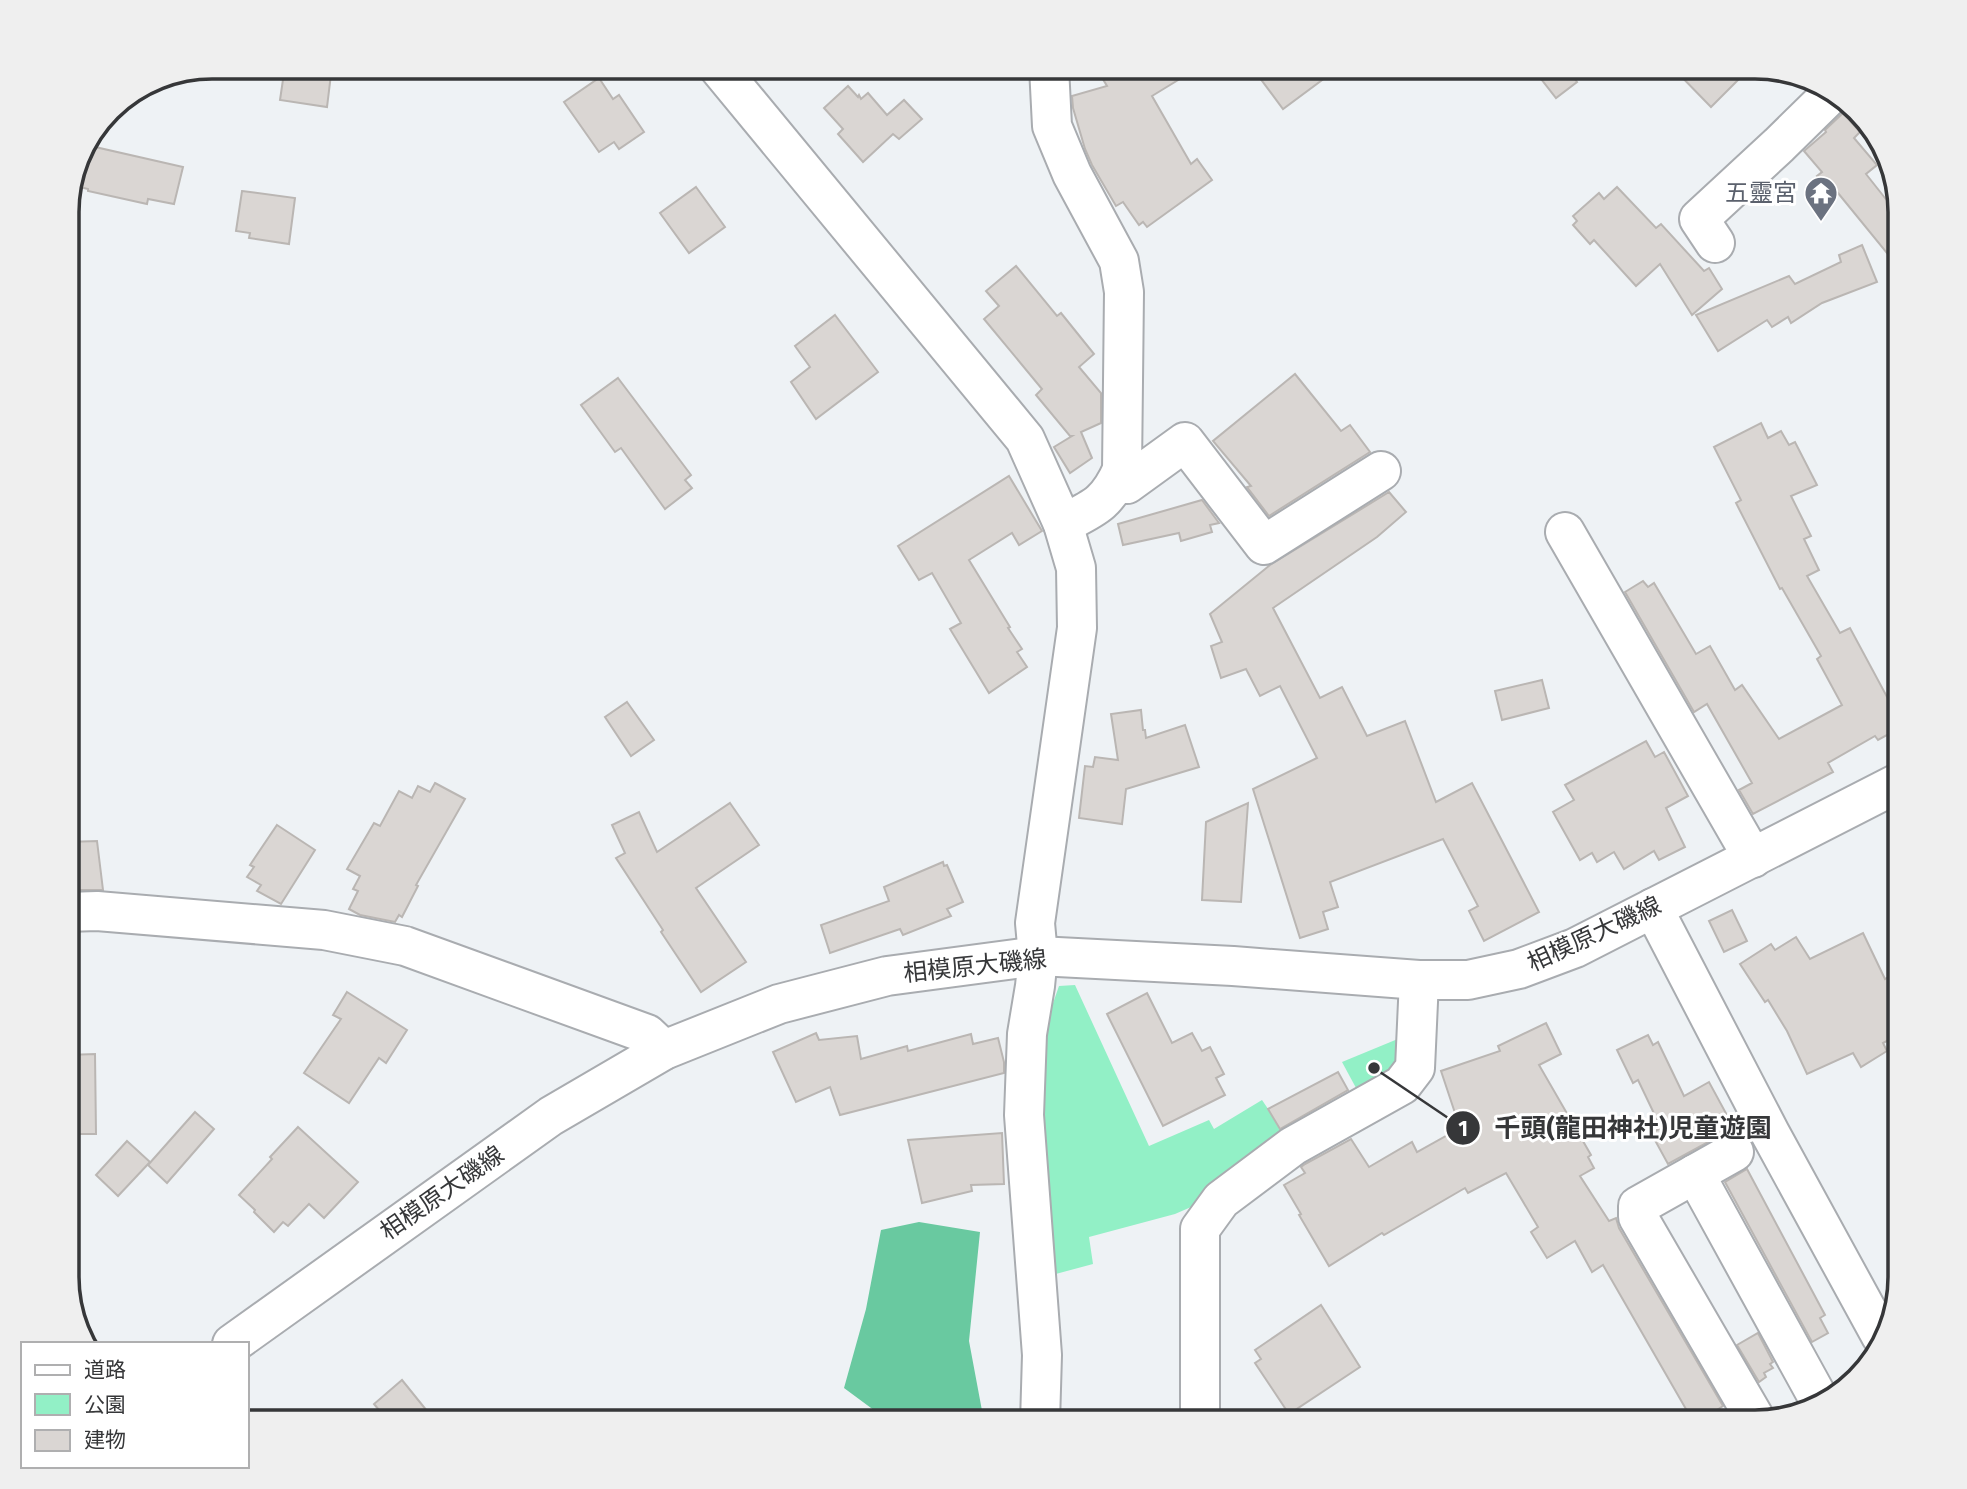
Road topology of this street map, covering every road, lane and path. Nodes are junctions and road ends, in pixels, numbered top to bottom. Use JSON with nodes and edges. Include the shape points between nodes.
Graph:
{"nodes":[{"id":1,"x":729,"y":79,"type":"edge"},
{"id":2,"x":1050,"y":79,"type":"edge"},
{"id":3,"x":1826,"y":99,"type":"edge"},
{"id":4,"x":1715,"y":243,"type":"dead end"},
{"id":5,"x":1381,"y":471,"type":"dead end"},
{"id":6,"x":1116,"y":484,"type":"junction"},
{"id":7,"x":1063,"y":524,"type":"junction"},
{"id":8,"x":1565,"y":532,"type":"dead end"},
{"id":9,"x":1888,"y":788,"type":"edge"},
{"id":10,"x":1753,"y":858,"type":"junction"},
{"id":11,"x":1653,"y":908,"type":"junction"},
{"id":12,"x":79,"y":912,"type":"edge"},
{"id":13,"x":1038,"y":956,"type":"junction"},
{"id":14,"x":1419,"y":980,"type":"junction"},
{"id":15,"x":664,"y":1050,"type":"junction"},
{"id":16,"x":1734,"y":1152,"type":"dead end"},
{"id":17,"x":1695,"y":1174,"type":"junction"},
{"id":18,"x":1877,"y":1329,"type":"edge"},
{"id":19,"x":235,"y":1342,"type":"edge"},
{"id":20,"x":1817,"y":1395,"type":"edge"},
{"id":21,"x":1040,"y":1410,"type":"edge"},
{"id":22,"x":1200,"y":1410,"type":"edge"},
{"id":23,"x":1749,"y":1410,"type":"edge"}],
"edges":[{"from":1,"to":7,"type":"street","via":[[1025,439]]},
{"from":2,"to":6,"type":"street","via":[[1052,126],[1119,261],[1124,292],[1122,470]]},
{"from":3,"to":4,"type":"street","via":[[1699,219]]},
{"from":5,"to":6,"type":"street","via":[[1264,545],[1185,442],[1127,484]]},
{"from":6,"to":7,"type":"street","via":[[1098,506]]},
{"from":7,"to":13,"type":"street","via":[[1076,568],[1077,628],[1035,923]]},
{"from":8,"to":10,"type":"street"},
{"from":9,"to":10,"type":"street","name":"相模原大磯線"},
{"from":10,"to":11,"type":"street","name":"相模原大磯線"},
{"from":11,"to":14,"type":"street","name":"相模原大磯線","via":[[1575,948],[1519,969],[1468,980]]},
{"from":11,"to":18,"type":"street"},
{"from":12,"to":15,"type":"street","via":[[324,930],[405,946],[647,1034]]},
{"from":13,"to":14,"type":"street","name":"相模原大磯線"},
{"from":13,"to":15,"type":"street","name":"相模原大磯線","via":[[887,976],[779,1004]]},
{"from":13,"to":21,"type":"street","via":[[1027,1034],[1024,1115],[1042,1355]]},
{"from":14,"to":22,"type":"street","via":[[1415,1068],[1402,1085],[1293,1146],[1221,1200],[1200,1229]]},
{"from":15,"to":19,"type":"street","name":"相模原大磯線","via":[[551,1116]]},
{"from":16,"to":17,"type":"street"},
{"from":17,"to":20,"type":"street"},
{"from":17,"to":23,"type":"street","via":[[1638,1206],[1638,1217]]}]}
